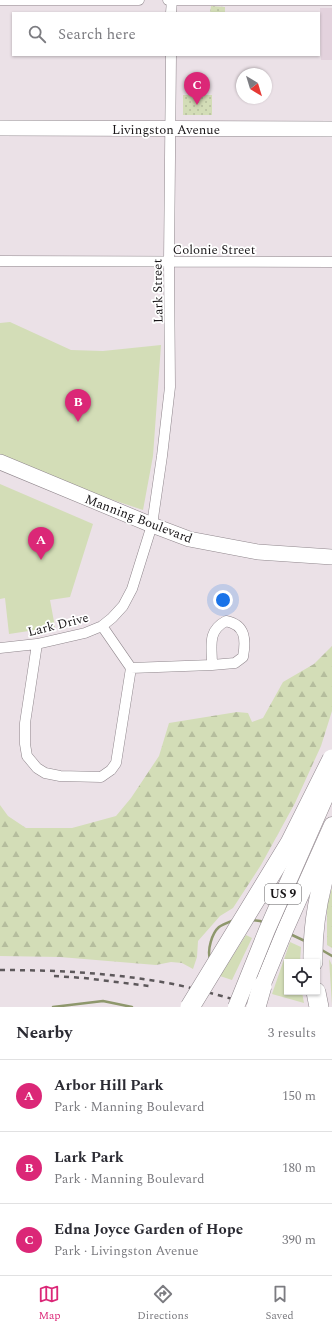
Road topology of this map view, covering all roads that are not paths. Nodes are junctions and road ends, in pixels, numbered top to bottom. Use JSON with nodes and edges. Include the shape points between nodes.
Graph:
{"nodes":[{"id":1,"x":0,"y":0,"type":"edge"},
{"id":2,"x":139,"y":0,"type":"edge"},
{"id":3,"x":168,"y":0,"type":"edge"},
{"id":4,"x":172,"y":0,"type":"edge"},
{"id":5,"x":332,"y":0,"type":"edge"},
{"id":6,"x":171,"y":12,"type":"edge"},
{"id":7,"x":170,"y":56,"type":"edge"},
{"id":8,"x":0,"y":128,"type":"edge"},
{"id":9,"x":169,"y":129,"type":"junction"},
{"id":10,"x":332,"y":129,"type":"edge"},
{"id":11,"x":0,"y":261,"type":"edge"},
{"id":12,"x":169,"y":262,"type":"junction"},
{"id":13,"x":332,"y":262,"type":"edge"},
{"id":14,"x":0,"y":462,"type":"edge"},
{"id":15,"x":152,"y":525,"type":"junction"},
{"id":16,"x":332,"y":557,"type":"edge"},
{"id":17,"x":102,"y":626,"type":"junction"},
{"id":18,"x":37,"y":644,"type":"junction"},
{"id":19,"x":0,"y":648,"type":"edge"},
{"id":20,"x":212,"y":665,"type":"junction"},
{"id":21,"x":131,"y":668,"type":"junction"},
{"id":22,"x":332,"y":758,"type":"edge"},
{"id":23,"x":332,"y":782,"type":"edge"},
{"id":24,"x":332,"y":825,"type":"edge"},
{"id":25,"x":332,"y":850,"type":"edge"},
{"id":26,"x":313,"y":959,"type":"edge"},
{"id":27,"x":262,"y":986,"type":"junction"},
{"id":28,"x":317,"y":995,"type":"edge"},
{"id":29,"x":190,"y":1007,"type":"edge"},
{"id":30,"x":236,"y":1007,"type":"edge"},
{"id":31,"x":253,"y":1007,"type":"edge"},
{"id":32,"x":256,"y":1007,"type":"edge"},
{"id":33,"x":319,"y":1007,"type":"edge"}],
"edges":[{"from":1,"to":2,"type":"street"},
{"from":3,"to":4,"type":"street"},
{"from":4,"to":5,"type":"street"},
{"from":4,"to":6,"type":"street"},
{"from":7,"to":9,"type":"street","name":"Lark Street"},
{"from":8,"to":9,"type":"street","name":"Livingston Avenue"},
{"from":9,"to":10,"type":"street","name":"Livingston Avenue"},
{"from":9,"to":12,"type":"street","name":"Lark Street"},
{"from":11,"to":12,"type":"street","name":"Colonie Street"},
{"from":12,"to":13,"type":"street","name":"Colonie Street"},
{"from":12,"to":15,"type":"street","name":"Lark Street","via":[[170,387]]},
{"from":14,"to":15,"type":"street","name":"Manning Boulevard"},
{"from":15,"to":16,"type":"street","name":"Manning Boulevard","via":[[189,539],[258,552]]},
{"from":15,"to":17,"type":"street","name":"Lark Drive","via":[[132,589],[123,606]]},
{"from":17,"to":18,"type":"street","name":"Lark Drive","via":[[85,633]]},
{"from":17,"to":21,"type":"street"},
{"from":18,"to":19,"type":"street","name":"Lark Drive"},
{"from":18,"to":21,"type":"street","via":[[25,723],[25,744],[27,756],[45,773],[100,777],[111,770],[116,763]]},
{"from":20,"to":20,"type":"street","via":[[235,662],[243,657],[245,638],[238,625],[226,621],[215,629],[212,638]]},
{"from":20,"to":21,"type":"street"},
{"from":22,"to":29,"type":"highway","bridge":true,"via":[[290,843]]},
{"from":23,"to":30,"type":"main road","number":"US 9","bridge":true},
{"from":24,"to":27,"type":"main road","number":"US 9"},
{"from":25,"to":26,"type":"highway","via":[[317,907]]},
{"from":27,"to":31,"type":"main road","number":"US 9","bridge":true},
{"from":27,"to":32,"type":"highway","bridge":true},
{"from":28,"to":33,"type":"highway"}]}
